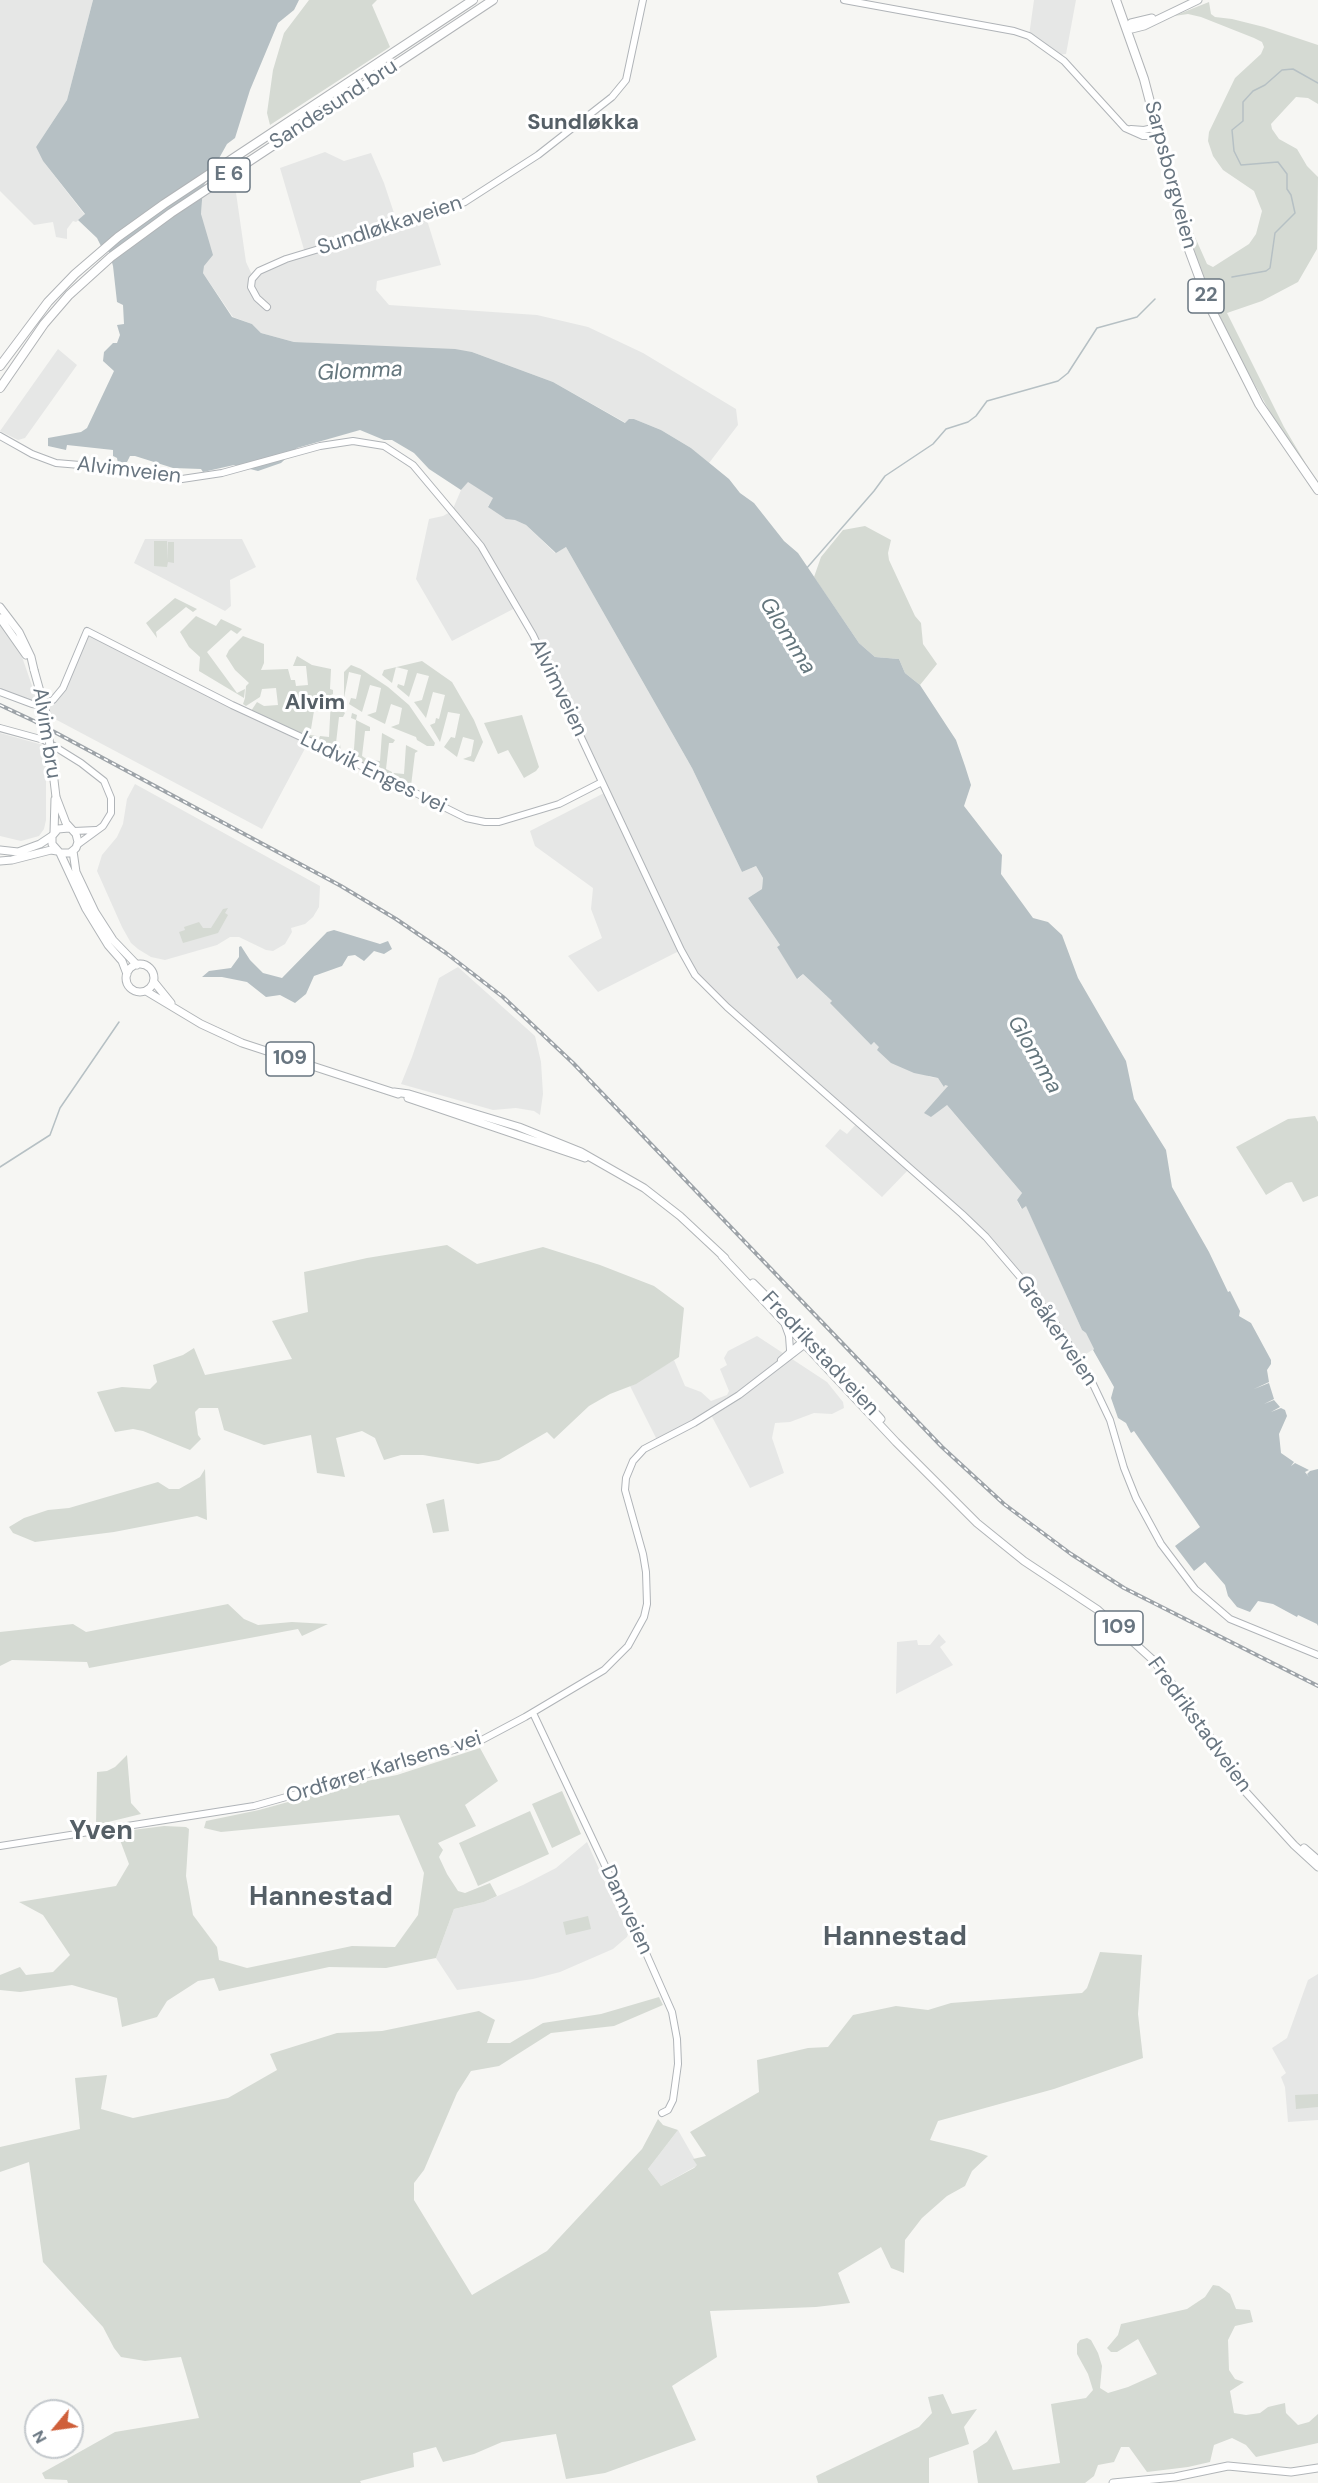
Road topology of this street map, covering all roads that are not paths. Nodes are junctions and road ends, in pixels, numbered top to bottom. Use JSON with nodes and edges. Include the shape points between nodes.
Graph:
{"nodes":[{"id":1,"x":473,"y":0,"type":"edge"},
{"id":2,"x":493,"y":0,"type":"edge"},
{"id":3,"x":643,"y":0,"type":"edge"},
{"id":4,"x":844,"y":0,"type":"edge"},
{"id":5,"x":1116,"y":0,"type":"edge"},
{"id":6,"x":1122,"y":0,"type":"edge"},
{"id":7,"x":1198,"y":0,"type":"edge"},
{"id":8,"x":1130,"y":26,"type":"junction"},
{"id":9,"x":1158,"y":132,"type":"junction"},
{"id":10,"x":267,"y":307,"type":"dead end"},
{"id":11,"x":0,"y":366,"type":"edge"},
{"id":12,"x":0,"y":388,"type":"edge"},
{"id":13,"x":0,"y":436,"type":"edge"},
{"id":14,"x":1318,"y":490,"type":"edge"},
{"id":15,"x":0,"y":607,"type":"edge"},
{"id":16,"x":0,"y":618,"type":"edge"},
{"id":17,"x":34,"y":670,"type":"junction"},
{"id":18,"x":0,"y":692,"type":"edge"},
{"id":19,"x":0,"y":728,"type":"edge"},
{"id":20,"x":602,"y":782,"type":"junction"},
{"id":21,"x":56,"y":797,"type":"junction"},
{"id":22,"x":71,"y":830,"type":"junction"},
{"id":23,"x":96,"y":830,"type":"junction"},
{"id":24,"x":53,"y":835,"type":"junction"},
{"id":25,"x":75,"y":848,"type":"junction"},
{"id":26,"x":0,"y":850,"type":"edge"},
{"id":27,"x":58,"y":852,"type":"junction"},
{"id":28,"x":0,"y":861,"type":"edge"},
{"id":29,"x":137,"y":965,"type":"junction"},
{"id":30,"x":128,"y":974,"type":"junction"},
{"id":31,"x":154,"y":982,"type":"junction"},
{"id":32,"x":146,"y":991,"type":"junction"},
{"id":33,"x":172,"y":1005,"type":"junction"},
{"id":34,"x":747,"y":1025,"type":"joint"},
{"id":35,"x":722,"y":1256,"type":"junction"},
{"id":36,"x":785,"y":1324,"type":"junction"},
{"id":37,"x":804,"y":1341,"type":"junction"},
{"id":38,"x":790,"y":1350,"type":"junction"},
{"id":39,"x":777,"y":1365,"type":"junction"},
{"id":40,"x":1318,"y":1655,"type":"edge"},
{"id":41,"x":532,"y":1713,"type":"junction"},
{"id":42,"x":1287,"y":1836,"type":"junction"},
{"id":43,"x":0,"y":1846,"type":"edge"},
{"id":44,"x":1318,"y":1860,"type":"edge"},
{"id":45,"x":1318,"y":1868,"type":"edge"},
{"id":46,"x":662,"y":2113,"type":"dead end"},
{"id":47,"x":1318,"y":2468,"type":"edge"},
{"id":48,"x":1113,"y":2483,"type":"edge"}],
"edges":[{"from":1,"to":11,"type":"highway","name":"Sandesund bru","number":"E 6","via":[[118,237],[48,302]]},
{"from":2,"to":12,"type":"highway","name":"Sandesund bru","number":"E 6","via":[[111,256],[44,324]]},
{"from":3,"to":10,"type":"street","name":"Sundløkkaveien","via":[[626,80],[612,97],[538,155],[465,202],[259,271],[252,279],[252,287]]},
{"from":4,"to":9,"type":"street","via":[[1029,36],[1064,61],[1125,128]]},
{"from":5,"to":8,"type":"highway","name":"Sarpsborgveien","number":"22"},
{"from":6,"to":8,"type":"highway","name":"Sarpsborgveien","number":"22"},
{"from":7,"to":8,"type":"main road"},
{"from":8,"to":9,"type":"highway","name":"Sarpsborgveien","number":"22"},
{"from":9,"to":14,"type":"highway","name":"Sarpsborgveien","number":"22","via":[[1178,215],[1211,309],[1259,404]]},
{"from":13,"to":20,"type":"street","name":"Alvimveien","via":[[56,463],[128,469],[167,478],[197,478],[336,442],[363,441],[390,448],[419,471],[481,546],[533,634]]},
{"from":15,"to":17,"type":"main road","number":"109","via":[[19,632]]},
{"from":16,"to":17,"type":"main road","number":"109"},
{"from":17,"to":21,"type":"main road","name":"Alvim bru","number":"109","bridge":true,"via":[[46,713]]},
{"from":18,"to":20,"type":"street","name":"Ludvik Enges vei","via":[[38,705],[53,700],[63,688],[87,631],[466,818],[499,822],[559,804]]},
{"from":19,"to":23,"type":"street","via":[[44,740],[104,781],[111,798],[111,813],[108,821]]},
{"from":20,"to":34,"type":"street","name":"Alvimveien","via":[[691,968]]},
{"from":21,"to":22,"type":"main road","number":"109"},
{"from":21,"to":24,"type":"main road","number":"109"},
{"from":22,"to":23,"type":"street"},
{"from":22,"to":24,"type":"main road","via":[[61,828]]},
{"from":22,"to":25,"type":"main road","number":"109","via":[[78,838]]},
{"from":23,"to":25,"type":"street"},
{"from":24,"to":26,"type":"main road","via":[[18,852]]},
{"from":24,"to":27,"type":"main road","number":"109","via":[[52,844]]},
{"from":25,"to":27,"type":"main road","via":[[67,854]]},
{"from":25,"to":29,"type":"main road","number":"109","via":[[76,872],[91,906],[113,940]]},
{"from":27,"to":28,"type":"main road","via":[[51,850]]},
{"from":27,"to":30,"type":"main road","number":"109","via":[[94,923]]},
{"from":29,"to":30,"type":"main road"},
{"from":29,"to":31,"type":"main road","number":"109","via":[[149,968]]},
{"from":30,"to":32,"type":"main road","number":"109","via":[[131,988]]},
{"from":31,"to":32,"type":"main road"},
{"from":31,"to":33,"type":"main road","name":"Fredrikstadveien","number":"109"},
{"from":32,"to":33,"type":"main road","name":"Fredrikstadveien","number":"109"},
{"from":33,"to":35,"type":"main road","name":"Fredrikstadveien","number":"109","via":[[242,1043],[519,1127],[562,1144],[621,1174],[665,1204]]},
{"from":34,"to":40,"type":"street","name":"Greåkerveien","via":[[962,1214],[1031,1290],[1100,1398],[1130,1485],[1152,1530],[1195,1589],[1230,1620]]},
{"from":35,"to":36,"type":"main road","name":"Fredrikstadveien","number":"109"},
{"from":35,"to":37,"type":"main road","name":"Fredrikstadveien","number":"109"},
{"from":36,"to":37,"type":"main road","name":"Fredrikstadveien","number":"109"},
{"from":36,"to":38,"type":"street"},
{"from":37,"to":38,"type":"street","name":"Ordfører Karlsens vei"},
{"from":37,"to":39,"type":"street","name":"Ordfører Karlsens vei"},
{"from":37,"to":42,"type":"main road","name":"Fredrikstadveien","number":"109","via":[[993,1537],[1098,1610],[1154,1661],[1193,1711],[1244,1790]]},
{"from":38,"to":39,"type":"street","name":"Ordfører Karlsens vei"},
{"from":39,"to":41,"type":"street","name":"Ordfører Karlsens vei","via":[[739,1395],[644,1449],[633,1461],[625,1490],[646,1572],[644,1617],[614,1662]]},
{"from":41,"to":43,"type":"street","name":"Ordfører Karlsens vei","via":[[470,1745],[263,1804]]},
{"from":41,"to":46,"type":"street","name":"Damveien","via":[[672,2012],[677,2076],[670,2107]]},
{"from":42,"to":44,"type":"main road","name":"Fredrikstadveien","number":"109"},
{"from":42,"to":45,"type":"main road","name":"Fredrikstadveien","number":"109"},
{"from":47,"to":48,"type":"main road","via":[[1274,2471],[1228,2466],[1175,2477]]}]}
